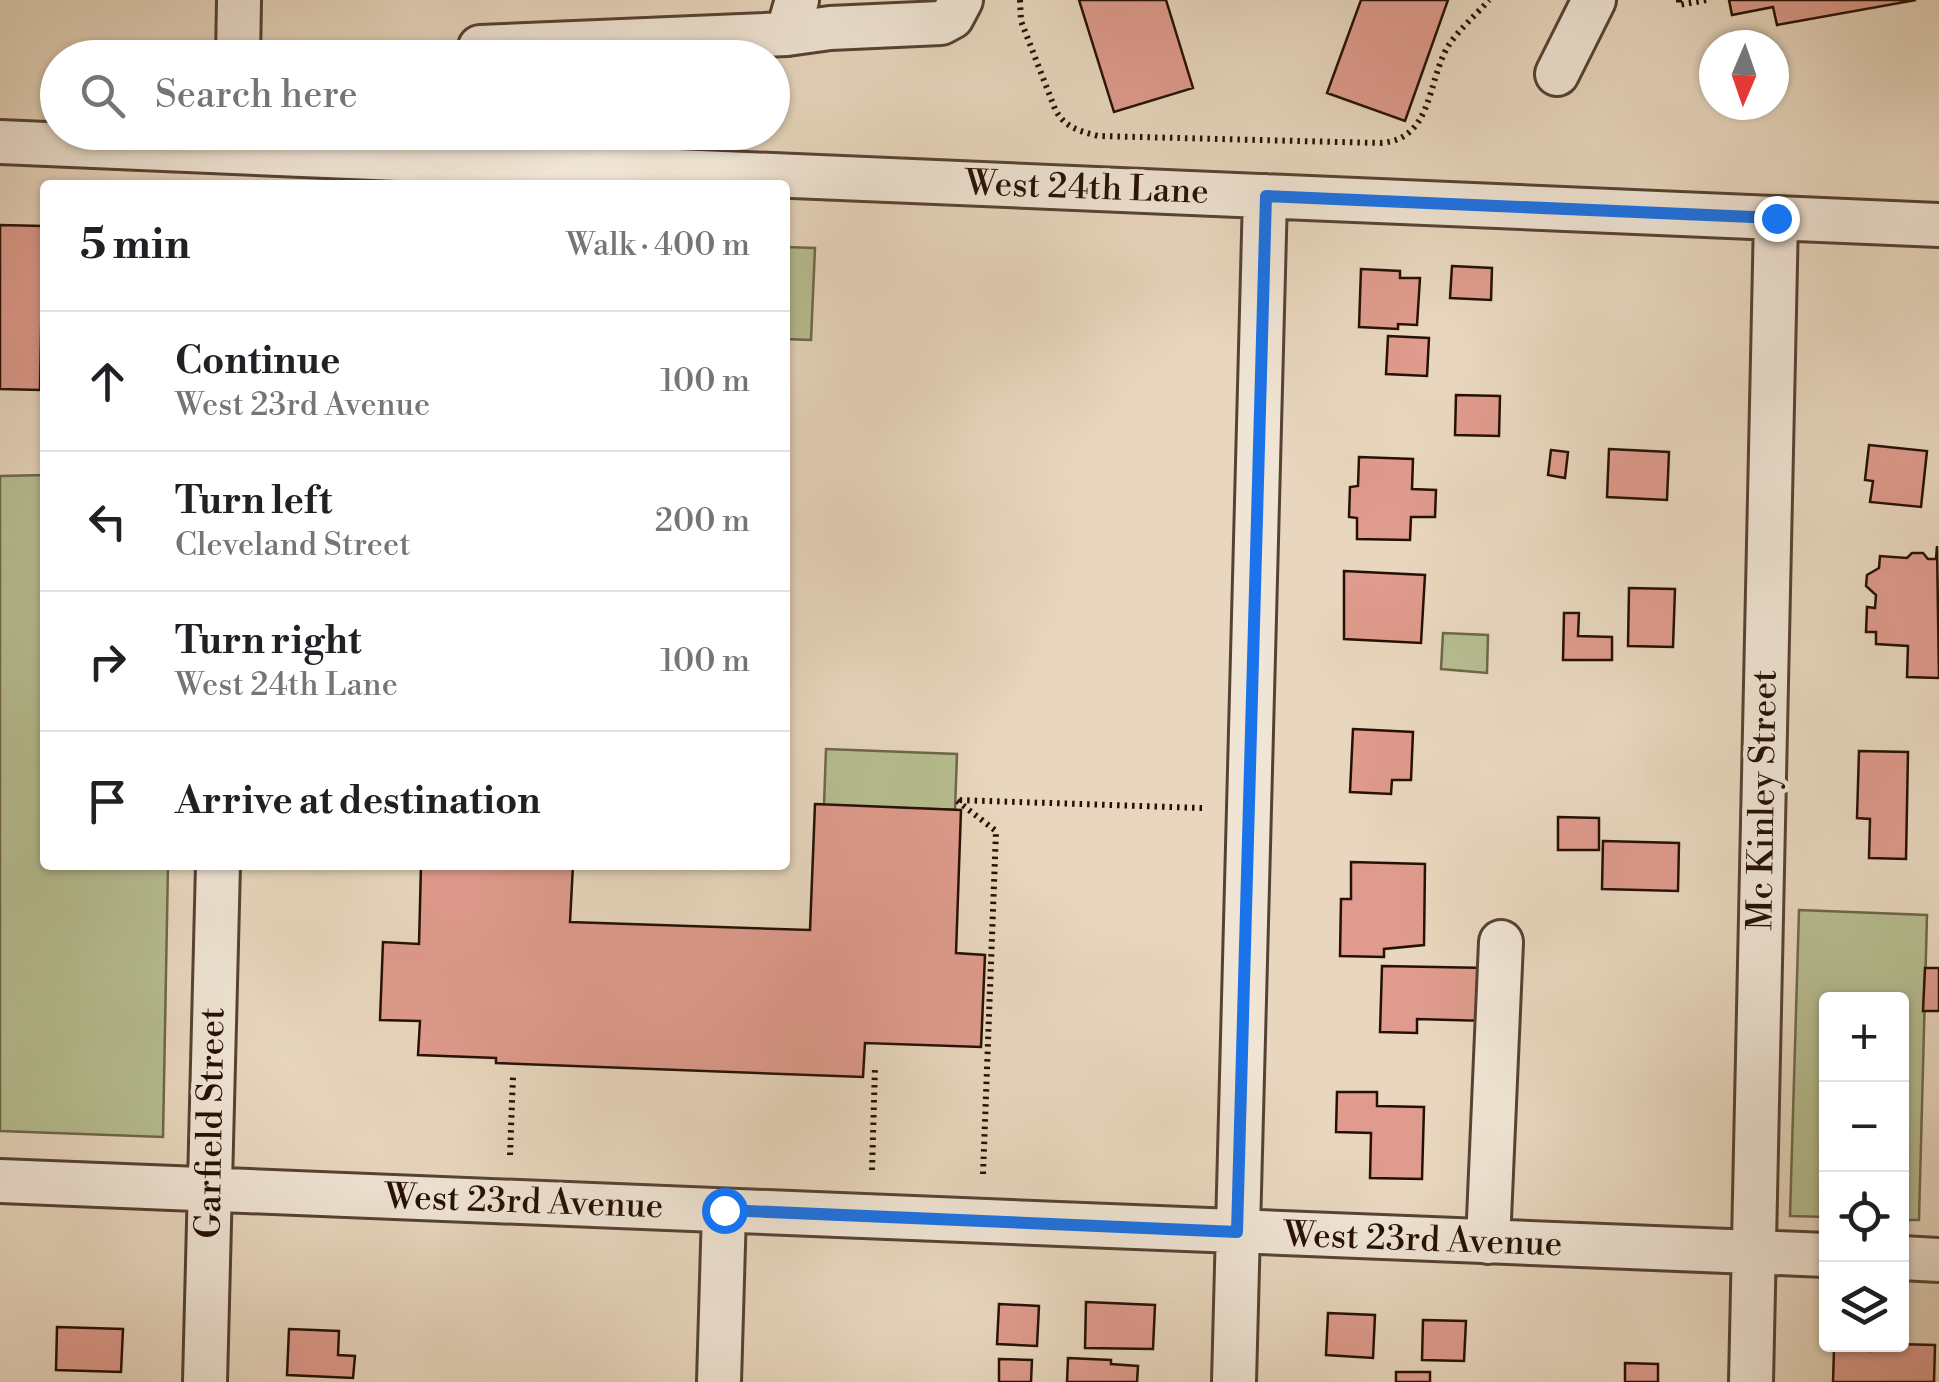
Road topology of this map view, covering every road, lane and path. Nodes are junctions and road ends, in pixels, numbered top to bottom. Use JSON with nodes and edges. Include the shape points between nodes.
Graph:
{"nodes":[{"id":1,"x":239,"y":0,"type":"edge"},
{"id":2,"x":961,"y":0,"type":"edge"},
{"id":3,"x":1020,"y":0,"type":"edge"},
{"id":4,"x":1488,"y":0,"type":"edge"},
{"id":5,"x":1594,"y":0,"type":"edge"},
{"id":6,"x":1680,"y":0,"type":"edge"},
{"id":7,"x":1708,"y":0,"type":"edge"},
{"id":8,"x":792,"y":17,"type":"edge"},
{"id":9,"x":238,"y":40,"type":"edge"},
{"id":10,"x":553,"y":40,"type":"edge"},
{"id":11,"x":1557,"y":74,"type":"dead end"},
{"id":12,"x":0,"y":142,"type":"edge"},
{"id":13,"x":40,"y":145,"type":"edge"},
{"id":14,"x":125,"y":150,"type":"edge"},
{"id":15,"x":235,"y":157,"type":"edge"},
{"id":16,"x":1266,"y":196,"type":"junction"},
{"id":17,"x":1776,"y":218,"type":"junction"},
{"id":18,"x":1939,"y":225,"type":"edge"},
{"id":19,"x":1203,"y":808,"type":"dead end"},
{"id":20,"x":218,"y":870,"type":"edge"},
{"id":21,"x":1500,"y":942,"type":"dead end"},
{"id":22,"x":875,"y":1067,"type":"dead end"},
{"id":23,"x":513,"y":1076,"type":"dead end"},
{"id":24,"x":510,"y":1155,"type":"dead end"},
{"id":25,"x":872,"y":1170,"type":"dead end"},
{"id":26,"x":983,"y":1174,"type":"dead end"},
{"id":27,"x":0,"y":1180,"type":"edge"},
{"id":28,"x":210,"y":1190,"type":"junction"},
{"id":29,"x":724,"y":1210,"type":"junction"},
{"id":30,"x":1237,"y":1232,"type":"junction"},
{"id":31,"x":1488,"y":1242,"type":"junction"},
{"id":32,"x":1753,"y":1253,"type":"junction"},
{"id":33,"x":1819,"y":1256,"type":"edge"},
{"id":34,"x":1909,"y":1258,"type":"edge"},
{"id":35,"x":1939,"y":1260,"type":"edge"},
{"id":36,"x":205,"y":1382,"type":"edge"},
{"id":37,"x":720,"y":1382,"type":"edge"},
{"id":38,"x":1234,"y":1382,"type":"edge"},
{"id":39,"x":1751,"y":1382,"type":"edge"}],
"edges":[{"from":1,"to":9,"type":"street"},
{"from":2,"to":8,"type":"street","via":[[952,18],[941,23],[830,28]]},
{"from":3,"to":4,"type":"path","via":[[1054,109],[1072,127],[1098,136],[1380,143],[1414,130],[1448,47]]},
{"from":5,"to":11,"type":"street"},
{"from":6,"to":7,"type":"path","via":[[1679,5]]},
{"from":8,"to":10,"type":"street"},
{"from":12,"to":13,"type":"street","name":"West 24th Lane"},
{"from":14,"to":15,"type":"street","name":"West 24th Lane"},
{"from":15,"to":16,"type":"street","name":"West 24th Lane"},
{"from":16,"to":17,"type":"street","name":"West 24th Lane"},
{"from":16,"to":30,"type":"street"},
{"from":17,"to":18,"type":"street","name":"West 24th Lane"},
{"from":17,"to":32,"type":"street","name":"Mc Kinley Street"},
{"from":19,"to":26,"type":"path","via":[[956,800],[996,831]]},
{"from":20,"to":28,"type":"street","name":"Garfield Street"},
{"from":21,"to":31,"type":"street"},
{"from":22,"to":25,"type":"path"},
{"from":23,"to":24,"type":"path"},
{"from":27,"to":28,"type":"street","name":"West 23rd Avenue"},
{"from":28,"to":29,"type":"street","name":"West 23rd Avenue"},
{"from":28,"to":36,"type":"street","name":"Garfield Street"},
{"from":29,"to":30,"type":"street","name":"West 23rd Avenue"},
{"from":29,"to":37,"type":"street"},
{"from":30,"to":31,"type":"street","name":"West 23rd Avenue"},
{"from":30,"to":38,"type":"street"},
{"from":31,"to":32,"type":"street","name":"West 23rd Avenue"},
{"from":32,"to":33,"type":"street","name":"West 23rd Avenue"},
{"from":32,"to":39,"type":"street","name":"Mc Kinley Street"},
{"from":34,"to":35,"type":"street"}]}
